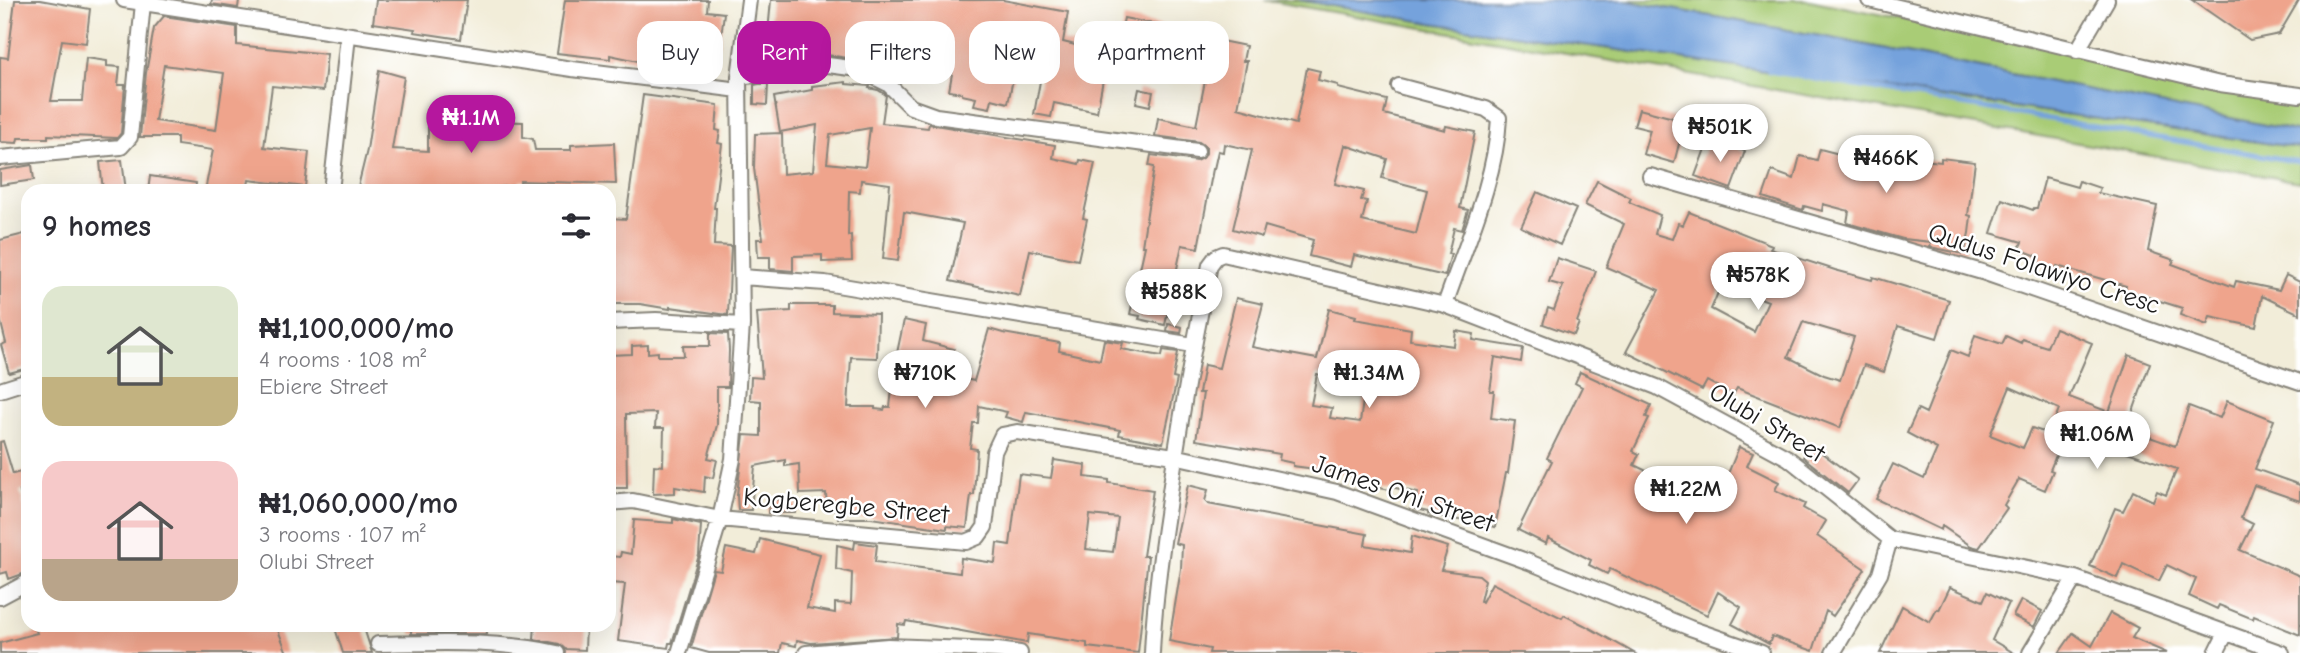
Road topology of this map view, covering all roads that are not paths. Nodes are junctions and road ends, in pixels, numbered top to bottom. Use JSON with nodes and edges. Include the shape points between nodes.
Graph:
{"nodes":[{"id":1,"x":124,"y":0,"type":"edge"},
{"id":2,"x":749,"y":0,"type":"edge"},
{"id":3,"x":1869,"y":0,"type":"edge"},
{"id":4,"x":2107,"y":0,"type":"edge"},
{"id":5,"x":143,"y":3,"type":"junction"},
{"id":6,"x":746,"y":21,"type":"edge"},
{"id":7,"x":348,"y":36,"type":"junction"},
{"id":8,"x":2077,"y":51,"type":"junction"},
{"id":9,"x":831,"y":65,"type":"edge"},
{"id":10,"x":737,"y":83,"type":"edge"},
{"id":11,"x":739,"y":84,"type":"edge"},
{"id":12,"x":1399,"y":86,"type":"dead end"},
{"id":13,"x":2300,"y":94,"type":"edge"},
{"id":14,"x":1197,"y":151,"type":"dead end"},
{"id":15,"x":0,"y":158,"type":"edge"},
{"id":16,"x":1650,"y":176,"type":"dead end"},
{"id":17,"x":332,"y":184,"type":"edge"},
{"id":18,"x":743,"y":277,"type":"junction"},
{"id":19,"x":1445,"y":305,"type":"junction"},
{"id":20,"x":616,"y":322,"type":"edge"},
{"id":21,"x":742,"y":325,"type":"junction"},
{"id":22,"x":1193,"y":345,"type":"junction"},
{"id":23,"x":2300,"y":382,"type":"edge"},
{"id":24,"x":21,"y":383,"type":"edge"},
{"id":25,"x":0,"y":390,"type":"edge"},
{"id":26,"x":1174,"y":456,"type":"junction"},
{"id":27,"x":616,"y":502,"type":"edge"},
{"id":28,"x":720,"y":519,"type":"junction"},
{"id":29,"x":1891,"y":539,"type":"junction"},
{"id":30,"x":2075,"y":578,"type":"junction"},
{"id":31,"x":21,"y":586,"type":"edge"},
{"id":32,"x":0,"y":597,"type":"edge"},
{"id":33,"x":2226,"y":633,"type":"junction"},
{"id":34,"x":378,"y":643,"type":"dead end"},
{"id":35,"x":521,"y":649,"type":"edge"},
{"id":36,"x":888,"y":649,"type":"edge"},
{"id":37,"x":557,"y":653,"type":"edge"},
{"id":38,"x":679,"y":653,"type":"edge"},
{"id":39,"x":806,"y":653,"type":"edge"},
{"id":40,"x":1020,"y":653,"type":"edge"},
{"id":41,"x":1152,"y":653,"type":"edge"},
{"id":42,"x":1762,"y":653,"type":"edge"},
{"id":43,"x":1833,"y":653,"type":"edge"},
{"id":44,"x":2030,"y":653,"type":"edge"},
{"id":45,"x":2216,"y":653,"type":"edge"},
{"id":46,"x":2282,"y":653,"type":"edge"}],
"edges":[{"from":1,"to":5,"type":"street"},
{"from":2,"to":6,"type":"street"},
{"from":3,"to":8,"type":"street"},
{"from":4,"to":8,"type":"street"},
{"from":5,"to":7,"type":"street"},
{"from":5,"to":15,"type":"street","via":[[130,137],[125,143]]},
{"from":7,"to":10,"type":"street","via":[[572,69]]},
{"from":7,"to":17,"type":"street"},
{"from":8,"to":13,"type":"street","via":[[2220,84]]},
{"from":9,"to":14,"type":"street","via":[[858,69],[888,84],[911,107],[936,116]]},
{"from":11,"to":18,"type":"street"},
{"from":12,"to":19,"type":"street","via":[[1486,109],[1499,118],[1487,183]]},
{"from":16,"to":23,"type":"street","name":"Qudus Folawiyo Cresc","via":[[1982,272]]},
{"from":18,"to":21,"type":"street"},
{"from":18,"to":22,"type":"street","via":[[825,283]]},
{"from":19,"to":22,"type":"street","name":"Olubi Street","via":[[1223,254],[1210,265]]},
{"from":19,"to":29,"type":"street","name":"Olubi Street","via":[[1657,387],[1788,458]]},
{"from":20,"to":21,"type":"street"},
{"from":21,"to":28,"type":"street","via":[[733,459]]},
{"from":22,"to":26,"type":"street"},
{"from":24,"to":25,"type":"street"},
{"from":26,"to":28,"type":"street","name":"Kogberegbe Street","via":[[1017,432],[1002,435],[994,452],[985,527],[967,542]]},
{"from":26,"to":41,"type":"street"},
{"from":26,"to":42,"type":"street","name":"James Oni Street","via":[[1337,492]]},
{"from":27,"to":28,"type":"street","name":"Kogberegbe Street","via":[[633,501]]},
{"from":28,"to":38,"type":"street"},
{"from":29,"to":30,"type":"street","name":"Olubi Street"},
{"from":29,"to":43,"type":"street","via":[[1880,574]]},
{"from":30,"to":33,"type":"street","name":"Olubi Street"},
{"from":30,"to":44,"type":"street"},
{"from":31,"to":32,"type":"street"},
{"from":33,"to":45,"type":"street"},
{"from":33,"to":46,"type":"street","name":"Olubi Street"},
{"from":34,"to":35,"type":"street","via":[[471,643]]},
{"from":35,"to":37,"type":"street"},
{"from":36,"to":39,"type":"street"},
{"from":36,"to":40,"type":"street"}]}
